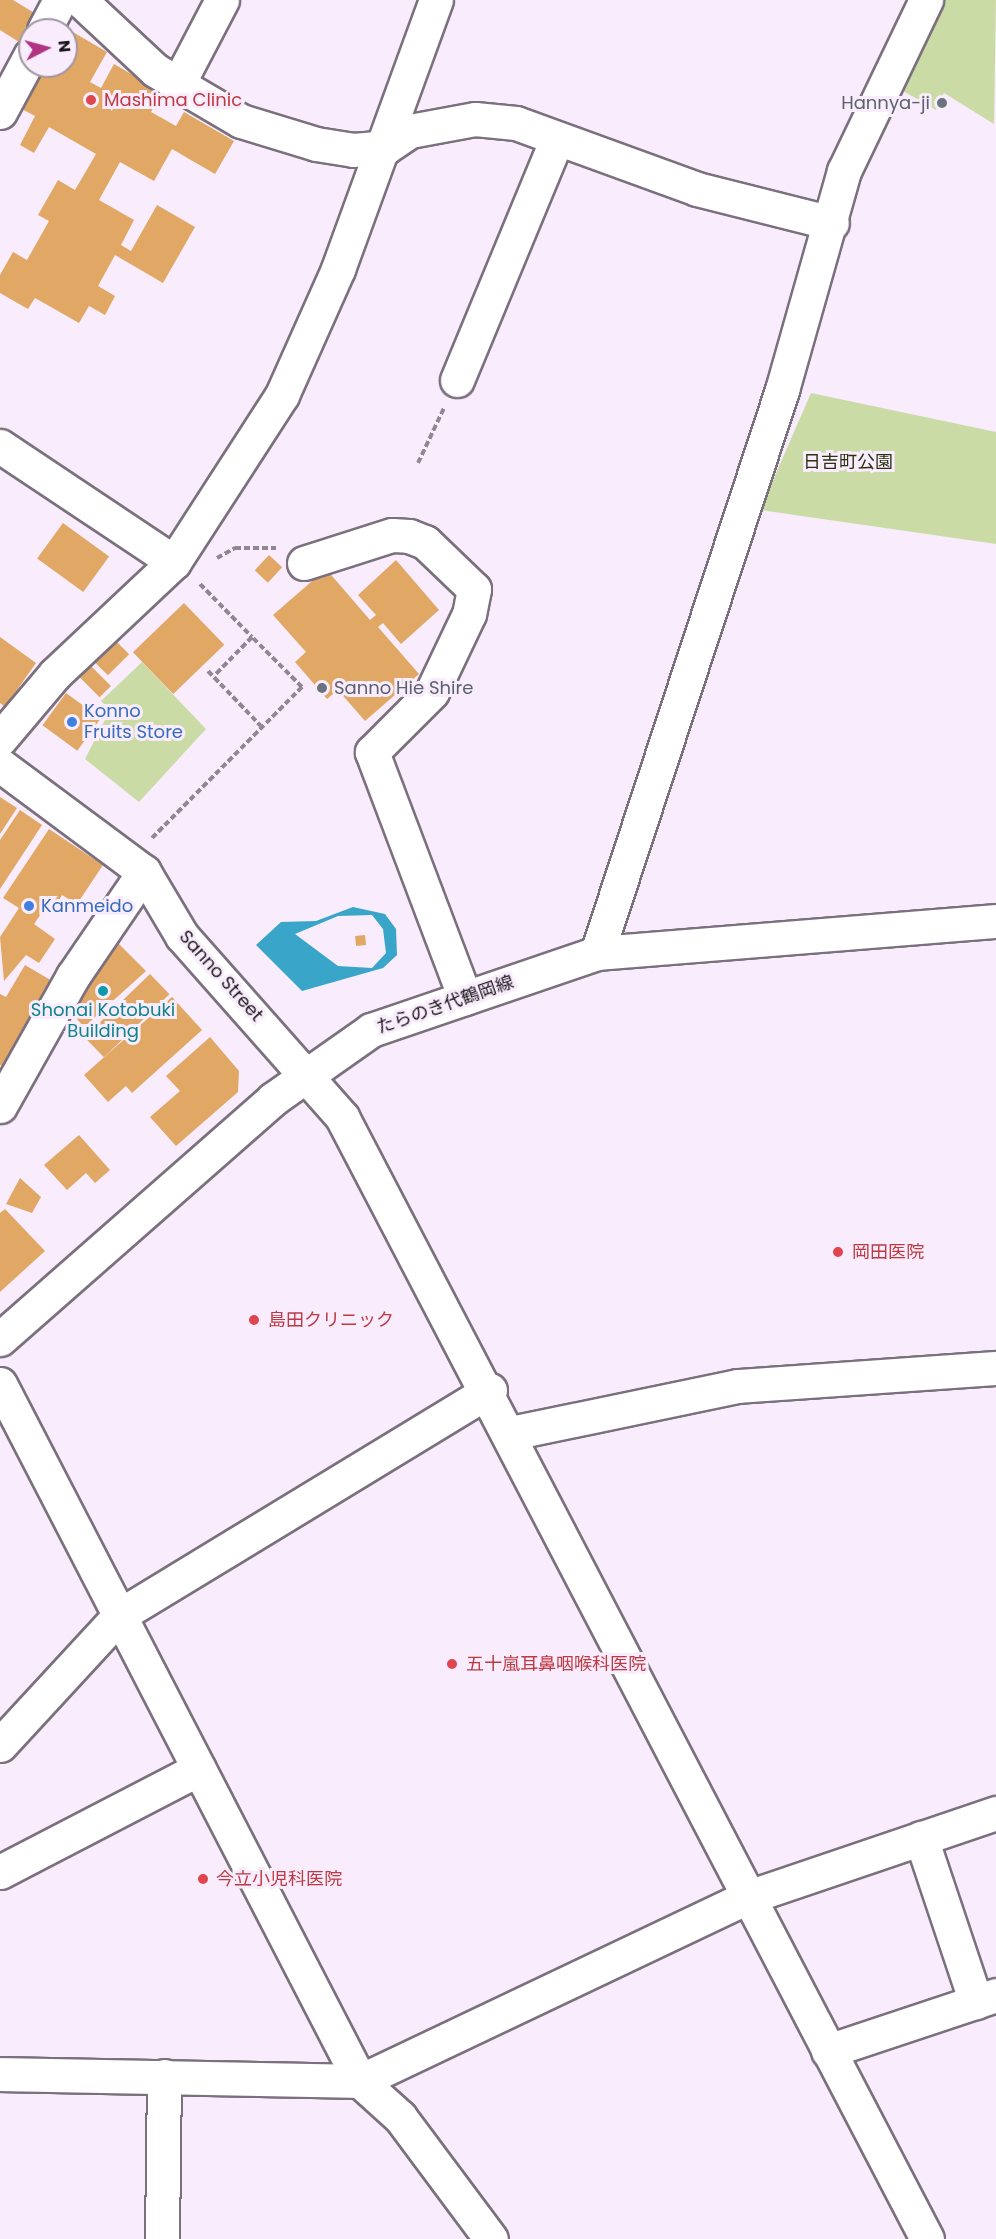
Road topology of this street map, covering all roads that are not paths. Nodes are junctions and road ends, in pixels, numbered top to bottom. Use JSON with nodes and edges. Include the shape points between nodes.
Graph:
{"nodes":[{"id":1,"x":60,"y":0,"type":"edge"},
{"id":2,"x":80,"y":0,"type":"edge"},
{"id":3,"x":222,"y":0,"type":"edge"},
{"id":4,"x":436,"y":0,"type":"edge"},
{"id":5,"x":926,"y":0,"type":"edge"},
{"id":6,"x":50,"y":18,"type":"edge"},
{"id":7,"x":18,"y":75,"type":"edge"},
{"id":8,"x":177,"y":84,"type":"junction"},
{"id":9,"x":3,"y":99,"type":"edge"},
{"id":10,"x":557,"y":139,"type":"junction"},
{"id":11,"x":386,"y":147,"type":"junction"},
{"id":12,"x":832,"y":223,"type":"junction"},
{"id":13,"x":457,"y":380,"type":"road end"},
{"id":14,"x":0,"y":446,"type":"edge"},
{"id":15,"x":304,"y":564,"type":"road end"},
{"id":16,"x":189,"y":567,"type":"junction"},
{"id":17,"x":0,"y":739,"type":"edge"},
{"id":18,"x":0,"y":765,"type":"edge"},
{"id":19,"x":144,"y":872,"type":"junction"},
{"id":20,"x":996,"y":921,"type":"edge"},
{"id":21,"x":597,"y":953,"type":"junction"},
{"id":22,"x":465,"y":998,"type":"junction"},
{"id":23,"x":307,"y":1073,"type":"junction"},
{"id":24,"x":3,"y":1094,"type":"edge"},
{"id":25,"x":0,"y":1339,"type":"edge"},
{"id":26,"x":996,"y":1368,"type":"edge"},
{"id":27,"x":0,"y":1384,"type":"edge"},
{"id":28,"x":490,"y":1390,"type":"junction"},
{"id":29,"x":511,"y":1433,"type":"junction"},
{"id":30,"x":120,"y":1615,"type":"junction"},
{"id":31,"x":0,"y":1745,"type":"edge"},
{"id":32,"x":199,"y":1769,"type":"junction"},
{"id":33,"x":996,"y":1813,"type":"edge"},
{"id":34,"x":921,"y":1838,"type":"junction"},
{"id":35,"x":0,"y":1872,"type":"edge"},
{"id":36,"x":748,"y":1897,"type":"junction"},
{"id":37,"x":986,"y":1998,"type":"edge"},
{"id":38,"x":828,"y":2051,"type":"junction"},
{"id":39,"x":0,"y":2074,"type":"edge"},
{"id":40,"x":164,"y":2076,"type":"junction"},
{"id":41,"x":360,"y":2080,"type":"junction"},
{"id":42,"x":162,"y":2239,"type":"edge"},
{"id":43,"x":491,"y":2239,"type":"edge"},
{"id":44,"x":927,"y":2239,"type":"edge"}],
"edges":[{"from":1,"to":6,"type":"street"},
{"from":2,"to":8,"type":"street","via":[[155,70]]},
{"from":3,"to":8,"type":"street"},
{"from":4,"to":11,"type":"street"},
{"from":5,"to":12,"type":"street","via":[[844,171]]},
{"from":7,"to":9,"type":"street"},
{"from":8,"to":11,"type":"street","via":[[251,124],[343,148]]},
{"from":10,"to":11,"type":"street","via":[[516,123],[475,119],[410,131]]},
{"from":10,"to":12,"type":"street","via":[[697,189]]},
{"from":10,"to":13,"type":"street"},
{"from":11,"to":16,"type":"street","via":[[282,395]]},
{"from":12,"to":21,"type":"street"},
{"from":14,"to":16,"type":"street"},
{"from":15,"to":22,"type":"street","via":[[384,537],[409,536],[425,542],[474,589],[469,614],[432,692],[372,752]]},
{"from":16,"to":17,"type":"street","via":[[55,674]]},
{"from":18,"to":19,"type":"street","name":"Sanno Street"},
{"from":19,"to":23,"type":"street","name":"Sanno Street","via":[[182,936]]},
{"from":19,"to":24,"type":"street","via":[[73,976]]},
{"from":20,"to":21,"type":"street","name":"たらのき代鶴岡線"},
{"from":21,"to":22,"type":"street","name":"たらのき代鶴岡線"},
{"from":22,"to":23,"type":"street","name":"たらのき代鶴岡線","via":[[371,1030]]},
{"from":23,"to":25,"type":"street","name":"たらのき代鶴岡線"},
{"from":23,"to":28,"type":"street","name":"Sanno Street","via":[[342,1117]]},
{"from":26,"to":29,"type":"street","via":[[738,1386]]},
{"from":27,"to":30,"type":"street"},
{"from":28,"to":29,"type":"street","name":"Sanno Street"},
{"from":28,"to":30,"type":"street"},
{"from":29,"to":36,"type":"street","name":"Sanno Street"},
{"from":30,"to":31,"type":"street"},
{"from":30,"to":32,"type":"street"},
{"from":32,"to":35,"type":"street"},
{"from":32,"to":41,"type":"street"},
{"from":33,"to":34,"type":"street"},
{"from":34,"to":36,"type":"street"},
{"from":34,"to":37,"type":"street"},
{"from":36,"to":38,"type":"street","name":"Sanno Street"},
{"from":36,"to":41,"type":"street"},
{"from":37,"to":38,"type":"street"},
{"from":38,"to":44,"type":"street","name":"Sanno Street"},
{"from":39,"to":40,"type":"street"},
{"from":40,"to":41,"type":"street"},
{"from":40,"to":42,"type":"street"},
{"from":41,"to":43,"type":"street","via":[[400,2116]]}]}
